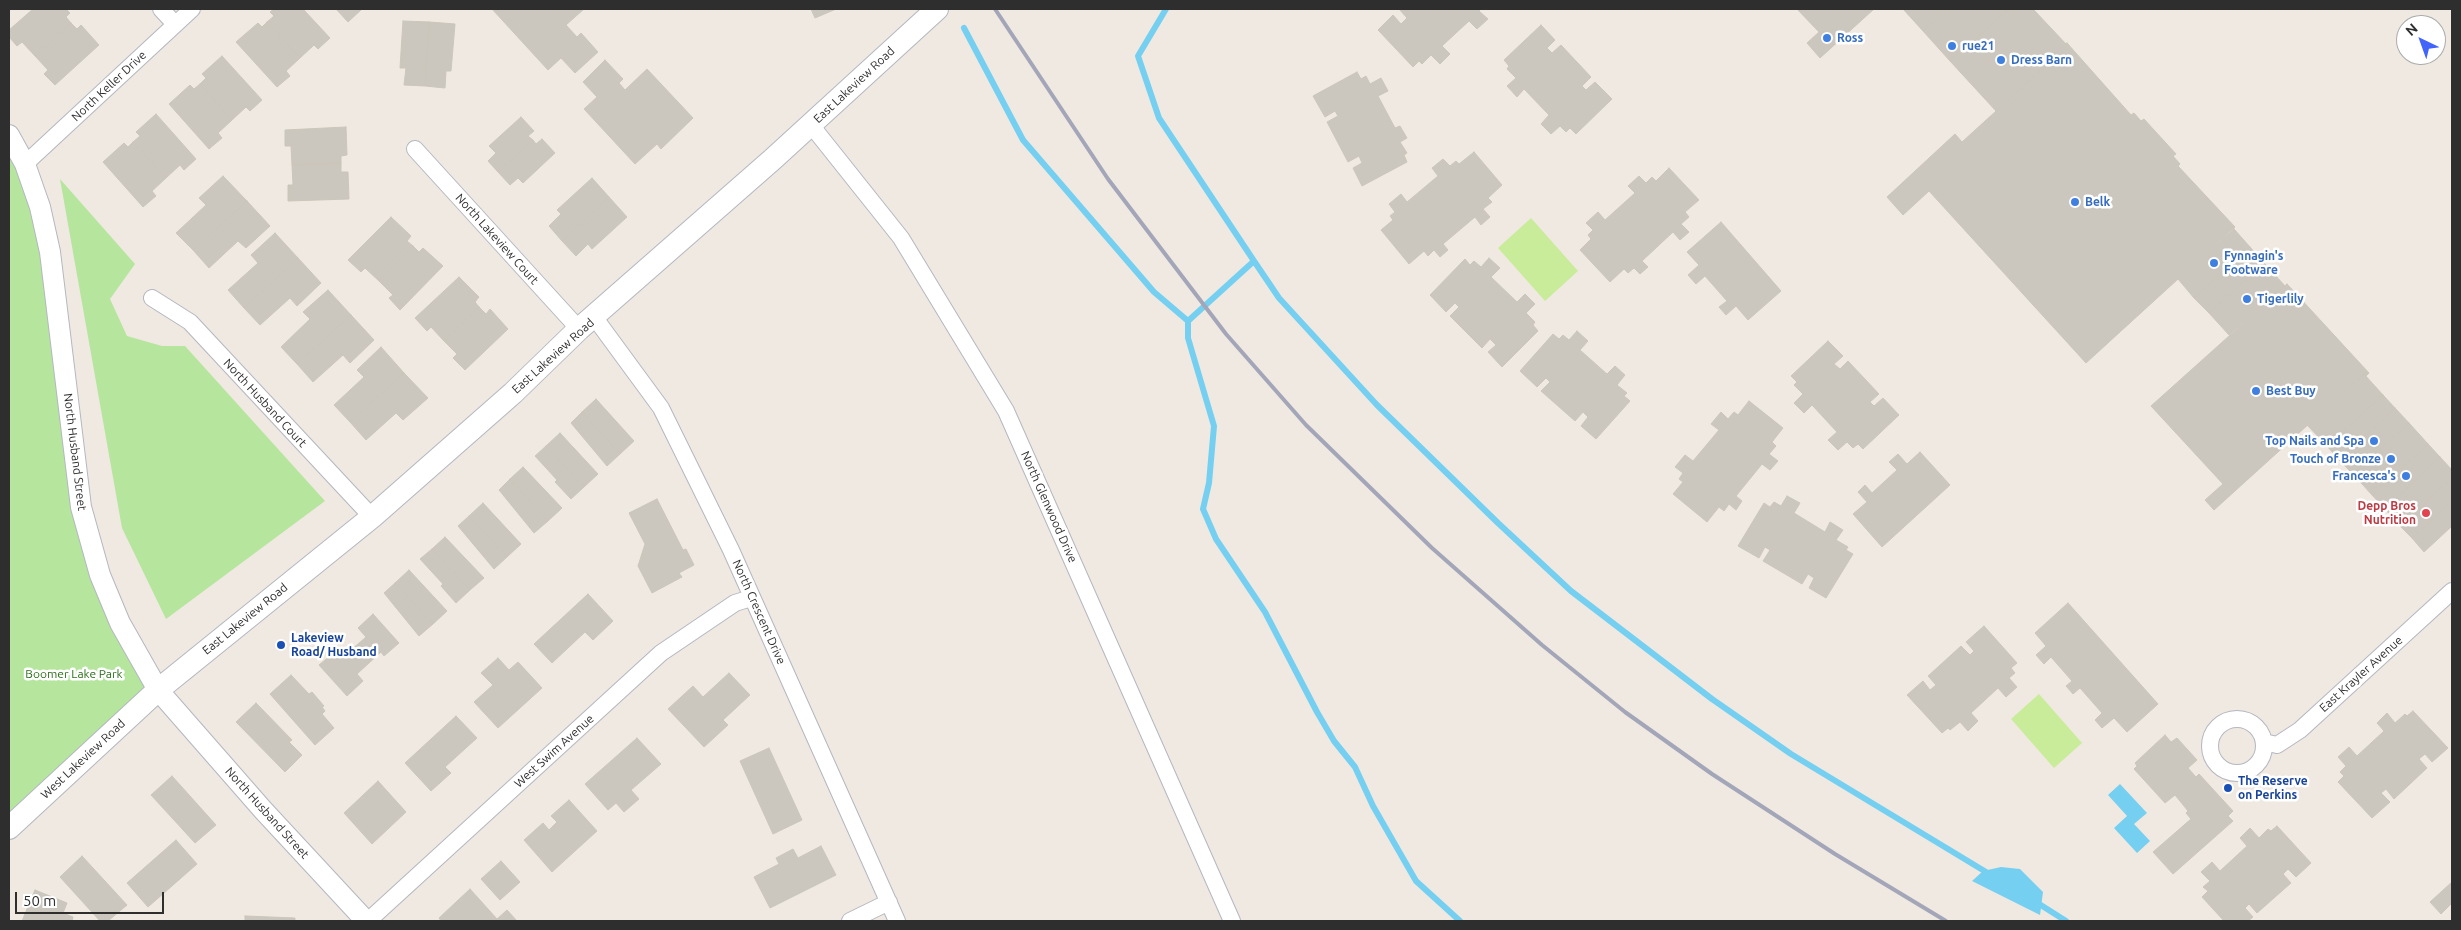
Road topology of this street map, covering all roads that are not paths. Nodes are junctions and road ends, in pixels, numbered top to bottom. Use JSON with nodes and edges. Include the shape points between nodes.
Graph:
{"nodes":[{"id":1,"x":161,"y":9,"type":"edge"},
{"id":2,"x":192,"y":9,"type":"edge"},
{"id":3,"x":937,"y":9,"type":"edge"},
{"id":4,"x":176,"y":24,"type":"junction"},
{"id":5,"x":811,"y":124,"type":"junction"},
{"id":6,"x":9,"y":134,"type":"edge"},
{"id":7,"x":415,"y":149,"type":"dead end"},
{"id":8,"x":25,"y":164,"type":"junction"},
{"id":9,"x":152,"y":298,"type":"dead end"},
{"id":10,"x":587,"y":323,"type":"junction"},
{"id":11,"x":372,"y":517,"type":"junction"},
{"id":12,"x":2452,"y":591,"type":"edge"},
{"id":13,"x":751,"y":598,"type":"junction"},
{"id":14,"x":158,"y":690,"type":"junction"},
{"id":15,"x":2264,"y":742,"type":"dead end"},
{"id":16,"x":9,"y":828,"type":"edge"},
{"id":17,"x":889,"y":902,"type":"junction"},
{"id":18,"x":367,"y":921,"type":"edge"},
{"id":19,"x":850,"y":921,"type":"edge"},
{"id":20,"x":897,"y":921,"type":"edge"},
{"id":21,"x":1232,"y":921,"type":"edge"}],
"edges":[{"from":1,"to":4,"type":"street"},
{"from":2,"to":4,"type":"street","name":"North Keller Drive"},
{"from":3,"to":5,"type":"main road","name":"East Lakeview Road"},
{"from":4,"to":8,"type":"street","name":"North Keller Drive"},
{"from":5,"to":10,"type":"main road","name":"East Lakeview Road"},
{"from":5,"to":21,"type":"street","name":"North Glenwood Drive","via":[[901,238],[1006,411]]},
{"from":6,"to":8,"type":"street","name":"North Husband Street"},
{"from":7,"to":10,"type":"street","name":"North Lakeview Court"},
{"from":8,"to":14,"type":"street","name":"North Husband Street","via":[[40,207],[50,252],[81,507],[100,575],[120,623]]},
{"from":9,"to":11,"type":"street","name":"North Husband Court","via":[[190,322]]},
{"from":10,"to":11,"type":"main road","name":"East Lakeview Road"},
{"from":10,"to":13,"type":"street","name":"North Crescent Drive","via":[[661,408]]},
{"from":11,"to":14,"type":"main road","name":"East Lakeview Road"},
{"from":12,"to":15,"type":"street","name":"East Krayler Avenue","via":[[2300,730],[2277,745]]},
{"from":13,"to":17,"type":"street","name":"North Crescent Drive"},
{"from":13,"to":18,"type":"street","name":"West Swim Avenue","via":[[735,603],[661,653]]},
{"from":14,"to":16,"type":"main road","name":"West Lakeview Road"},
{"from":14,"to":18,"type":"street","name":"North Husband Street","via":[[245,790]]},
{"from":17,"to":19,"type":"street"},
{"from":17,"to":20,"type":"street","name":"North Crescent Drive"}]}
